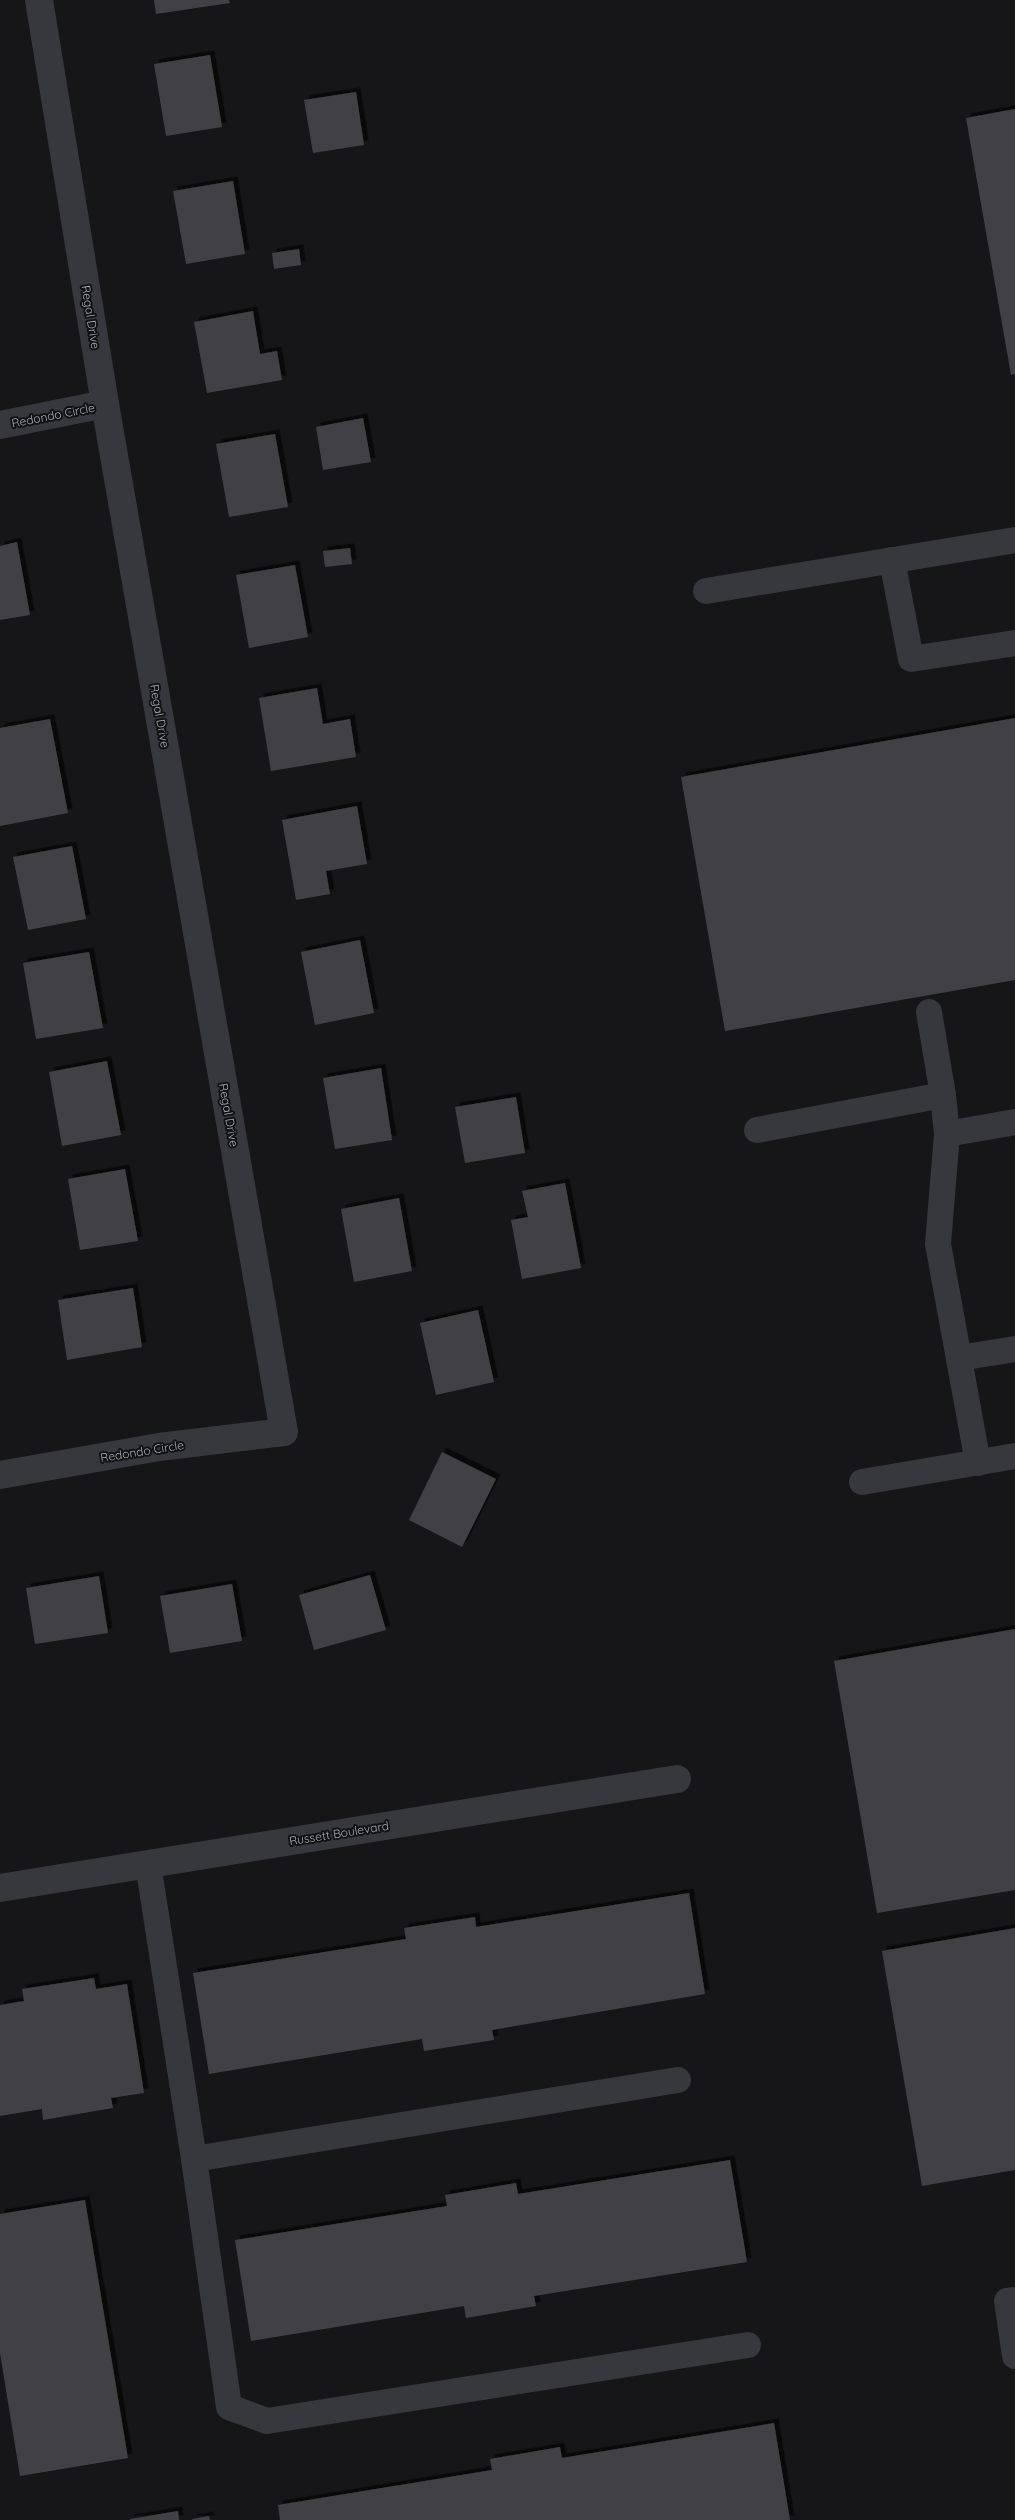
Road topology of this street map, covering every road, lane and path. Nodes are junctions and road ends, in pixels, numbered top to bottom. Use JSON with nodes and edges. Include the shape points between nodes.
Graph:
{"nodes":[{"id":1,"x":39,"y":0,"type":"edge"},
{"id":2,"x":105,"y":404,"type":"junction"},
{"id":3,"x":0,"y":425,"type":"edge"},
{"id":4,"x":1015,"y":540,"type":"edge"},
{"id":5,"x":892,"y":560,"type":"junction"},
{"id":6,"x":706,"y":591,"type":"dead end"},
{"id":7,"x":1015,"y":643,"type":"edge"},
{"id":8,"x":929,"y":1012,"type":"dead end"},
{"id":9,"x":943,"y":1095,"type":"junction"},
{"id":10,"x":1015,"y":1122,"type":"edge"},
{"id":11,"x":757,"y":1130,"type":"dead end"},
{"id":12,"x":947,"y":1134,"type":"junction"},
{"id":13,"x":1015,"y":1348,"type":"edge"},
{"id":14,"x":960,"y":1358,"type":"junction"},
{"id":15,"x":284,"y":1432,"type":"joint"},
{"id":16,"x":1015,"y":1456,"type":"edge"},
{"id":17,"x":978,"y":1463,"type":"junction"},
{"id":18,"x":0,"y":1475,"type":"edge"},
{"id":19,"x":862,"y":1482,"type":"dead end"},
{"id":20,"x":677,"y":1779,"type":"dead end"},
{"id":21,"x":148,"y":1864,"type":"junction"},
{"id":22,"x":0,"y":1888,"type":"edge"},
{"id":23,"x":678,"y":2080,"type":"dead end"},
{"id":24,"x":194,"y":2159,"type":"junction"},
{"id":25,"x":1015,"y":2300,"type":"edge"},
{"id":26,"x":748,"y":2346,"type":"dead end"},
{"id":27,"x":1015,"y":2356,"type":"edge"}],
"edges":[{"from":1,"to":2,"type":"street","name":"Regal Drive"},
{"from":2,"to":3,"type":"street","name":"Redondo Circle"},
{"from":2,"to":15,"type":"street","name":"Regal Drive"},
{"from":4,"to":5,"type":"lane"},
{"from":5,"to":6,"type":"lane"},
{"from":5,"to":7,"type":"lane","via":[[911,659]]},
{"from":8,"to":9,"type":"lane"},
{"from":9,"to":11,"type":"lane"},
{"from":9,"to":12,"type":"lane"},
{"from":10,"to":12,"type":"lane"},
{"from":12,"to":14,"type":"lane","via":[[938,1244]]},
{"from":13,"to":14,"type":"lane"},
{"from":14,"to":17,"type":"lane"},
{"from":15,"to":18,"type":"street","name":"Redondo Circle","via":[[159,1447]]},
{"from":16,"to":17,"type":"lane"},
{"from":17,"to":19,"type":"lane"},
{"from":20,"to":21,"type":"street","name":"Russett Boulevard"},
{"from":21,"to":22,"type":"street","name":"Russett Boulevard"},
{"from":21,"to":24,"type":"lane"},
{"from":23,"to":24,"type":"lane"},
{"from":24,"to":26,"type":"lane","via":[[229,2407],[267,2421]]},
{"from":25,"to":27,"type":"lane","via":[[1007,2301]]}]}
